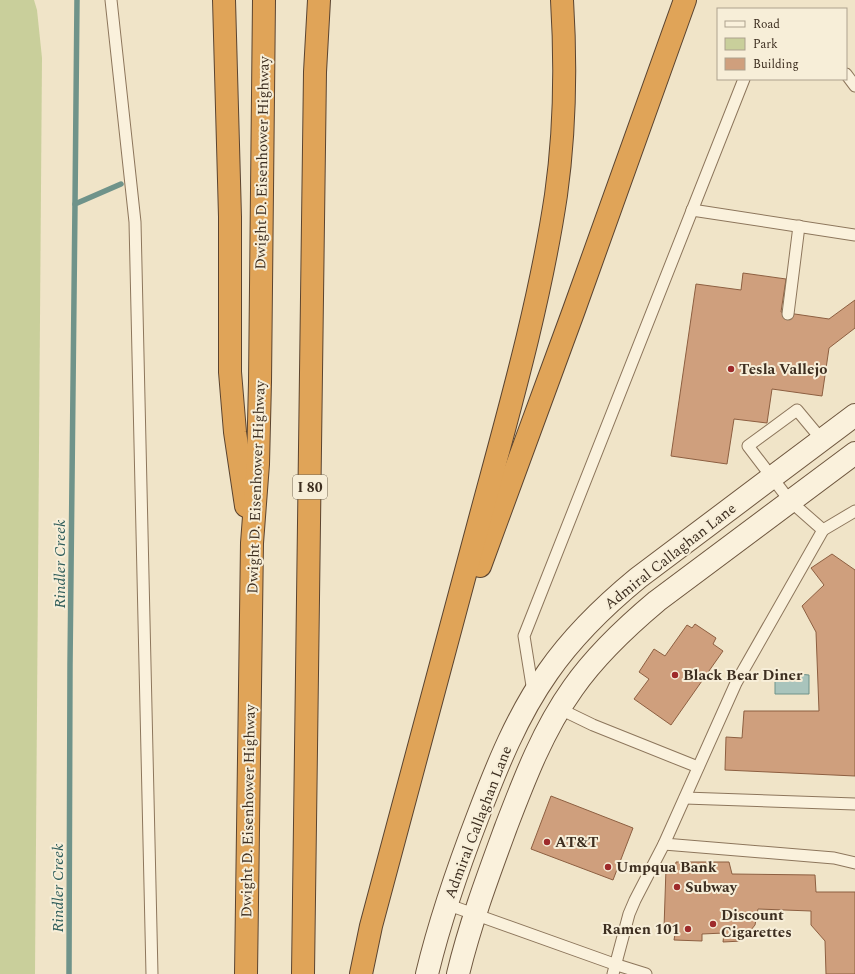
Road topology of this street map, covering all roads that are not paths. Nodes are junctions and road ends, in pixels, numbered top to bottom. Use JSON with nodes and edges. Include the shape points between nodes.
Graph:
{"nodes":[{"id":1,"x":111,"y":0,"type":"edge"},
{"id":2,"x":224,"y":0,"type":"edge"},
{"id":3,"x":264,"y":0,"type":"edge"},
{"id":4,"x":319,"y":0,"type":"edge"},
{"id":5,"x":562,"y":0,"type":"edge"},
{"id":6,"x":685,"y":0,"type":"edge"},
{"id":7,"x":847,"y":75,"type":"edge"},
{"id":8,"x":744,"y":80,"type":"edge"},
{"id":9,"x":855,"y":86,"type":"edge"},
{"id":10,"x":692,"y":210,"type":"junction"},
{"id":11,"x":799,"y":226,"type":"junction"},
{"id":12,"x":855,"y":235,"type":"edge"},
{"id":13,"x":788,"y":314,"type":"dead end"},
{"id":14,"x":855,"y":414,"type":"edge"},
{"id":15,"x":822,"y":440,"type":"junction"},
{"id":16,"x":855,"y":453,"type":"edge"},
{"id":17,"x":772,"y":477,"type":"junction"},
{"id":18,"x":790,"y":501,"type":"junction"},
{"id":19,"x":855,"y":511,"type":"edge"},
{"id":20,"x":823,"y":530,"type":"junction"},
{"id":21,"x":252,"y":543,"type":"junction"},
{"id":22,"x":435,"y":687,"type":"junction"},
{"id":23,"x":534,"y":693,"type":"junction"},
{"id":24,"x":560,"y":709,"type":"junction"},
{"id":25,"x":698,"y":767,"type":"junction"},
{"id":26,"x":684,"y":798,"type":"junction"},
{"id":27,"x":855,"y":804,"type":"edge"},
{"id":28,"x":664,"y":844,"type":"junction"},
{"id":29,"x":855,"y":863,"type":"edge"},
{"id":30,"x":446,"y":904,"type":"junction"},
{"id":31,"x":474,"y":915,"type":"junction"},
{"id":32,"x":614,"y":969,"type":"edge"},
{"id":33,"x":152,"y":974,"type":"edge"},
{"id":34,"x":246,"y":974,"type":"edge"},
{"id":35,"x":303,"y":974,"type":"edge"},
{"id":36,"x":361,"y":974,"type":"edge"},
{"id":37,"x":426,"y":974,"type":"edge"},
{"id":38,"x":458,"y":974,"type":"edge"},
{"id":39,"x":646,"y":974,"type":"edge"}],
"edges":[{"from":1,"to":33,"type":"lane","via":[[135,222]]},
{"from":2,"to":21,"type":"highway","via":[[230,217],[230,372],[235,432]]},
{"from":3,"to":21,"type":"highway","name":"Dwight D. Eisenhower Highway","via":[[260,382],[258,464]]},
{"from":4,"to":35,"type":"highway","number":"I 80","via":[[315,72]]},
{"from":5,"to":22,"type":"highway","via":[[563,113],[550,230],[519,371]]},
{"from":6,"to":22,"type":"highway"},
{"from":7,"to":9,"type":"lane"},
{"from":8,"to":10,"type":"lane"},
{"from":10,"to":11,"type":"lane"},
{"from":10,"to":23,"type":"lane","via":[[524,636]]},
{"from":11,"to":12,"type":"lane"},
{"from":11,"to":13,"type":"lane"},
{"from":14,"to":15,"type":"main road","name":"Admiral Callaghan Lane"},
{"from":15,"to":17,"type":"main road","name":"Admiral Callaghan Lane"},
{"from":15,"to":17,"type":"lane","via":[[797,410],[748,446]]},
{"from":16,"to":18,"type":"main road","name":"Admiral Callaghan Lane"},
{"from":17,"to":18,"type":"lane"},
{"from":17,"to":23,"type":"main road","name":"Admiral Callaghan Lane","via":[[612,599],[566,648]]},
{"from":18,"to":20,"type":"lane"},
{"from":18,"to":24,"type":"main road","name":"Admiral Callaghan Lane","via":[[633,622],[589,667]]},
{"from":19,"to":20,"type":"lane"},
{"from":20,"to":25,"type":"lane","via":[[736,683]]},
{"from":21,"to":34,"type":"highway","name":"Dwight D. Eisenhower Highway"},
{"from":22,"to":36,"type":"highway","via":[[371,926]]},
{"from":23,"to":30,"type":"main road","name":"Admiral Callaghan Lane","via":[[518,721],[491,783]]},
{"from":24,"to":25,"type":"lane"},
{"from":24,"to":31,"type":"main road","name":"Admiral Callaghan Lane","via":[[522,788]]},
{"from":25,"to":26,"type":"lane"},
{"from":26,"to":27,"type":"lane"},
{"from":26,"to":28,"type":"lane"},
{"from":28,"to":29,"type":"lane","via":[[834,858]]},
{"from":28,"to":32,"type":"lane","via":[[629,914]]},
{"from":30,"to":31,"type":"lane"},
{"from":30,"to":37,"type":"main road","name":"Admiral Callaghan Lane"},
{"from":31,"to":32,"type":"lane"},
{"from":31,"to":38,"type":"main road","name":"Admiral Callaghan Lane"},
{"from":32,"to":39,"type":"lane"}]}
